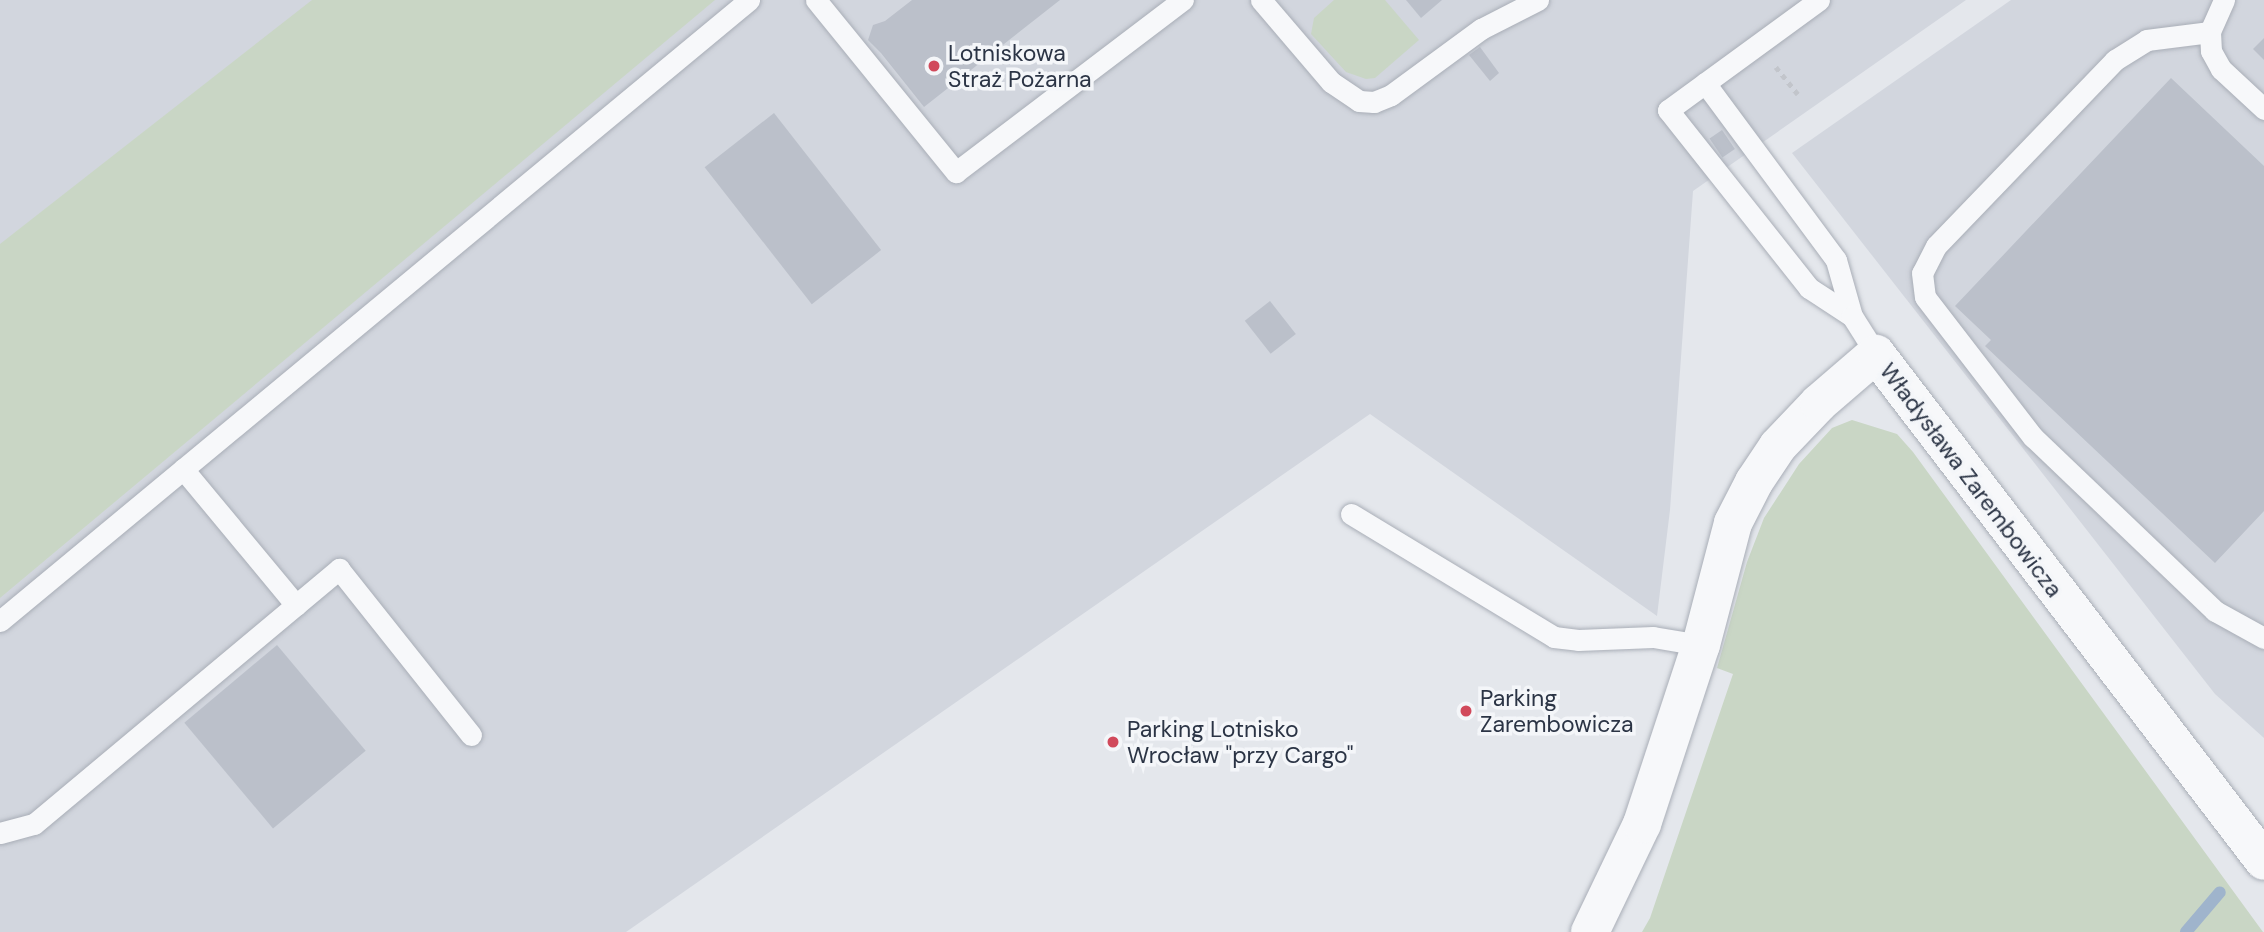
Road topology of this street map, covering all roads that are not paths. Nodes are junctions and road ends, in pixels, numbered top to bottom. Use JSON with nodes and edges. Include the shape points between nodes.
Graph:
{"nodes":[{"id":1,"x":749,"y":0,"type":"edge"},
{"id":2,"x":816,"y":0,"type":"edge"},
{"id":3,"x":1183,"y":0,"type":"edge"},
{"id":4,"x":1261,"y":0,"type":"edge"},
{"id":5,"x":1538,"y":0,"type":"edge"},
{"id":6,"x":1819,"y":0,"type":"edge"},
{"id":7,"x":2224,"y":0,"type":"edge"},
{"id":8,"x":2210,"y":32,"type":"junction"},
{"id":9,"x":1705,"y":83,"type":"junction"},
{"id":10,"x":2264,"y":109,"type":"edge"},
{"id":11,"x":1852,"y":316,"type":"junction"},
{"id":12,"x":1876,"y":354,"type":"junction"},
{"id":13,"x":183,"y":470,"type":"junction"},
{"id":14,"x":1351,"y":514,"type":"dead end"},
{"id":15,"x":296,"y":605,"type":"junction"},
{"id":16,"x":0,"y":621,"type":"edge"},
{"id":17,"x":2264,"y":638,"type":"edge"},
{"id":18,"x":1701,"y":645,"type":"junction"},
{"id":19,"x":471,"y":735,"type":"dead end"},
{"id":20,"x":0,"y":833,"type":"edge"},
{"id":21,"x":2264,"y":861,"type":"edge"},
{"id":22,"x":1590,"y":932,"type":"edge"}],
"edges":[{"from":1,"to":13,"type":"lane"},
{"from":2,"to":3,"type":"lane","via":[[956,172]]},
{"from":4,"to":5,"type":"lane","via":[[1331,82],[1359,101],[1374,102],[1391,95],[1482,29]]},
{"from":6,"to":9,"type":"lane"},
{"from":7,"to":8,"type":"lane"},
{"from":8,"to":10,"type":"lane","via":[[2211,51],[2221,69]]},
{"from":8,"to":17,"type":"lane","via":[[2147,40],[2115,60],[1936,246],[1922,273],[1924,297],[2033,437],[2215,611]]},
{"from":9,"to":11,"type":"lane","via":[[1836,260]]},
{"from":9,"to":11,"type":"lane","via":[[1668,110],[1809,288]]},
{"from":11,"to":12,"type":"lane"},
{"from":12,"to":18,"type":"street","name":"Władysława Zarembowicza","via":[[1778,446],[1754,482],[1733,523]]},
{"from":12,"to":21,"type":"street","name":"Władysława Zarembowicza"},
{"from":13,"to":15,"type":"lane"},
{"from":13,"to":16,"type":"lane"},
{"from":14,"to":18,"type":"lane","via":[[1554,637],[1653,637]]},
{"from":15,"to":19,"type":"lane","via":[[339,569]]},
{"from":15,"to":20,"type":"lane","via":[[34,824]]},
{"from":18,"to":22,"type":"street","name":"Władysława Zarembowicza","via":[[1642,824]]}]}
